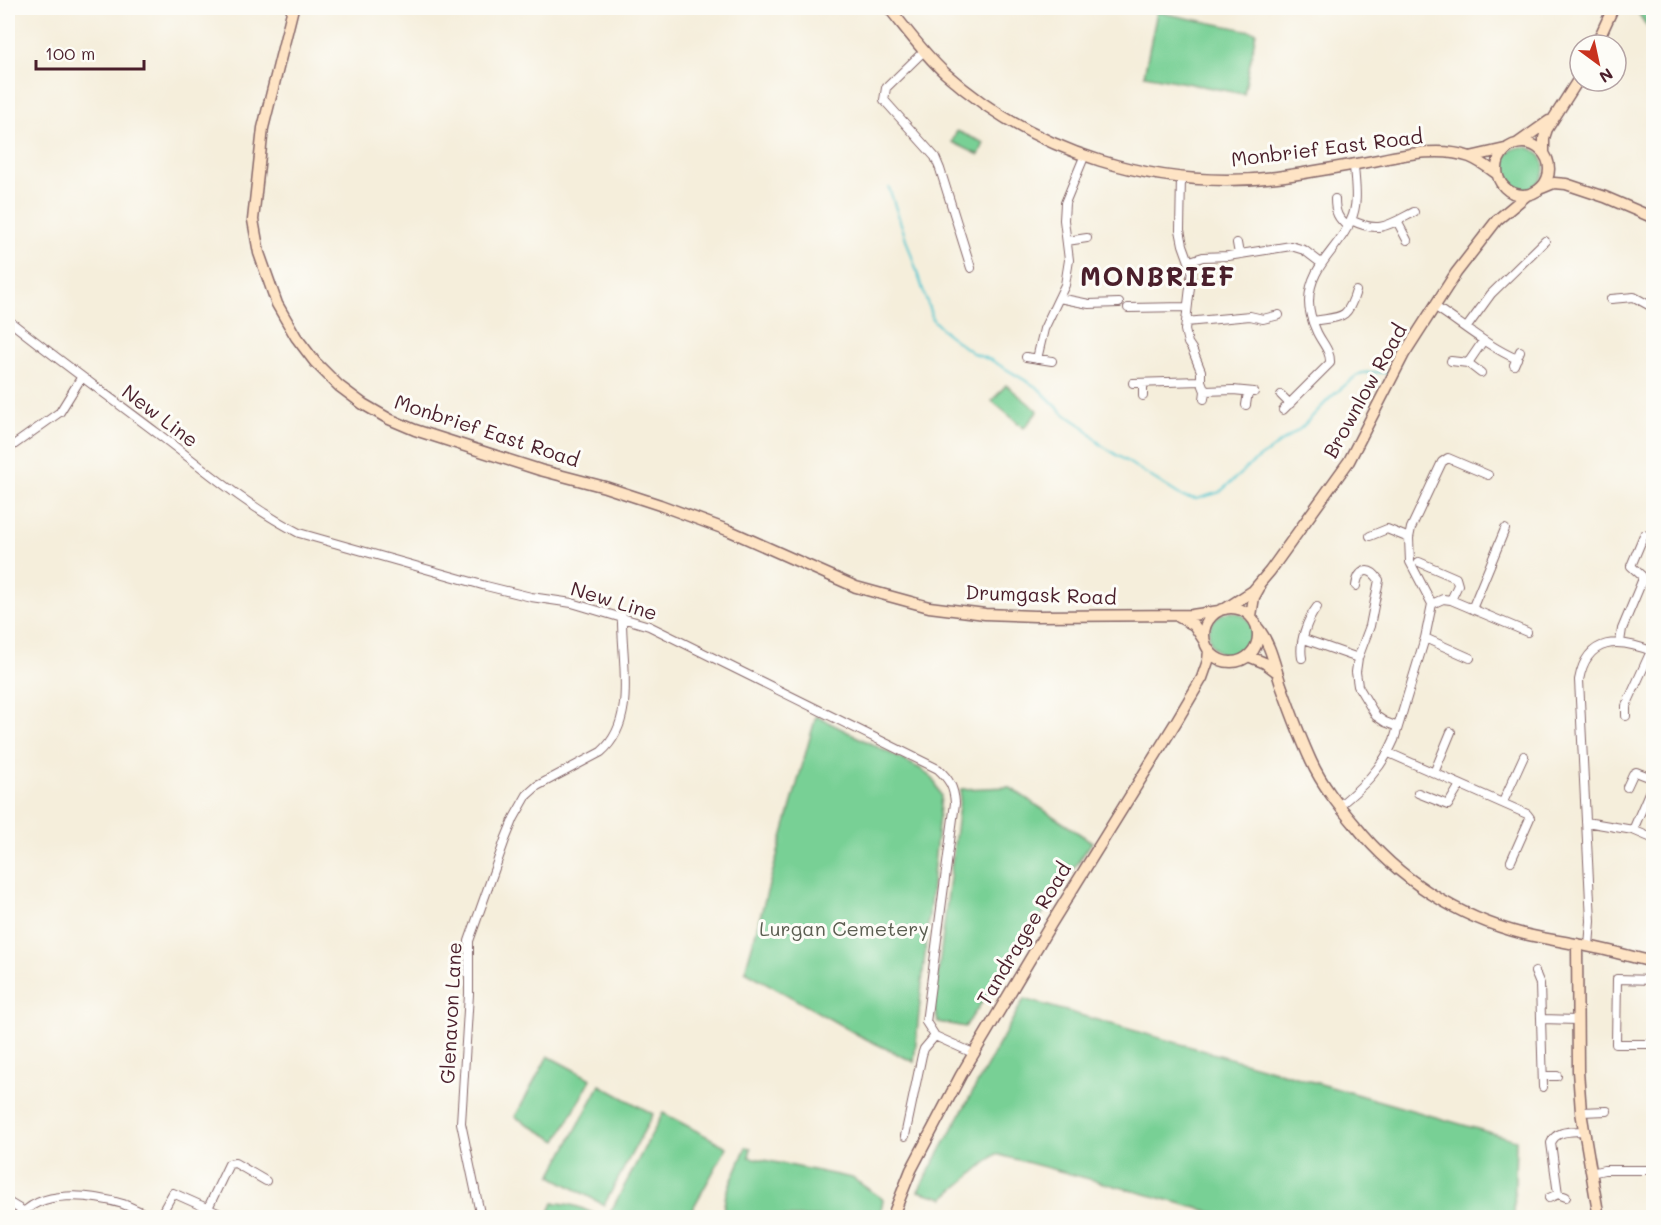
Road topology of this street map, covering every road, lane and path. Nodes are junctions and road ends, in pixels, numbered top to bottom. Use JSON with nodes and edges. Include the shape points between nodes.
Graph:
{"nodes":[{"id":1,"x":293,"y":8,"type":"edge"},
{"id":2,"x":889,"y":8,"type":"edge"},
{"id":3,"x":1613,"y":8,"type":"edge"},
{"id":4,"x":1602,"y":33,"type":"edge"},
{"id":5,"x":924,"y":51,"type":"junction"},
{"id":6,"x":1569,"y":93,"type":"edge"},
{"id":7,"x":1552,"y":119,"type":"junction"},
{"id":8,"x":1516,"y":144,"type":"junction"},
{"id":9,"x":1505,"y":149,"type":"junction"},
{"id":10,"x":1544,"y":153,"type":"junction"},
{"id":11,"x":1084,"y":157,"type":"junction"},
{"id":12,"x":1470,"y":157,"type":"junction"},
{"id":13,"x":1354,"y":165,"type":"junction"},
{"id":14,"x":1550,"y":166,"type":"junction"},
{"id":15,"x":1497,"y":174,"type":"junction"},
{"id":16,"x":1181,"y":178,"type":"junction"},
{"id":17,"x":1566,"y":183,"type":"junction"},
{"id":18,"x":1503,"y":186,"type":"junction"},
{"id":19,"x":1541,"y":188,"type":"junction"},
{"id":20,"x":1527,"y":195,"type":"junction"},
{"id":21,"x":1335,"y":199,"type":"dead end"},
{"id":22,"x":1414,"y":212,"type":"dead end"},
{"id":23,"x":1653,"y":218,"type":"edge"},
{"id":24,"x":1397,"y":220,"type":"junction"},
{"id":25,"x":1497,"y":220,"type":"junction"},
{"id":26,"x":1350,"y":223,"type":"junction"},
{"id":27,"x":1087,"y":238,"type":"dead end"},
{"id":28,"x":1407,"y":240,"type":"dead end"},
{"id":29,"x":1067,"y":241,"type":"junction"},
{"id":30,"x":1545,"y":241,"type":"dead end"},
{"id":31,"x":1237,"y":243,"type":"dead end"},
{"id":32,"x":1239,"y":254,"type":"junction"},
{"id":33,"x":1190,"y":261,"type":"junction"},
{"id":34,"x":1321,"y":263,"type":"junction"},
{"id":35,"x":971,"y":268,"type":"dead end"},
{"id":36,"x":1356,"y":291,"type":"dead end"},
{"id":37,"x":1059,"y":298,"type":"junction"},
{"id":38,"x":1611,"y":299,"type":"dead end"},
{"id":39,"x":1434,"y":306,"type":"junction"},
{"id":40,"x":1187,"y":307,"type":"junction"},
{"id":41,"x":1128,"y":308,"type":"dead end"},
{"id":42,"x":1653,"y":308,"type":"edge"},
{"id":43,"x":1111,"y":314,"type":"dead end"},
{"id":44,"x":1279,"y":315,"type":"dead end"},
{"id":45,"x":8,"y":320,"type":"edge"},
{"id":46,"x":1313,"y":321,"type":"junction"},
{"id":47,"x":1186,"y":322,"type":"junction"},
{"id":48,"x":1467,"y":327,"type":"junction"},
{"id":49,"x":1482,"y":341,"type":"junction"},
{"id":50,"x":1026,"y":357,"type":"dead end"},
{"id":51,"x":1517,"y":358,"type":"dead end"},
{"id":52,"x":1038,"y":359,"type":"junction"},
{"id":53,"x":1052,"y":361,"type":"dead end"},
{"id":54,"x":1451,"y":362,"type":"dead end"},
{"id":55,"x":1468,"y":363,"type":"junction"},
{"id":56,"x":1480,"y":373,"type":"dead end"},
{"id":57,"x":81,"y":378,"type":"junction"},
{"id":58,"x":1201,"y":381,"type":"junction"},
{"id":59,"x":1134,"y":383,"type":"dead end"},
{"id":60,"x":1143,"y":384,"type":"junction"},
{"id":61,"x":1281,"y":395,"type":"dead end"},
{"id":62,"x":1143,"y":396,"type":"dead end"},
{"id":63,"x":1290,"y":404,"type":"junction"},
{"id":64,"x":1246,"y":405,"type":"dead end"},
{"id":65,"x":1283,"y":410,"type":"dead end"},
{"id":66,"x":8,"y":449,"type":"edge"},
{"id":67,"x":1488,"y":475,"type":"dead end"},
{"id":68,"x":1505,"y":529,"type":"dead end"},
{"id":69,"x":1644,"y":535,"type":"dead end"},
{"id":70,"x":1370,"y":536,"type":"dead end"},
{"id":71,"x":1409,"y":538,"type":"junction"},
{"id":72,"x":1419,"y":562,"type":"dead end"},
{"id":73,"x":1264,"y":580,"type":"junction"},
{"id":74,"x":841,"y":581,"type":"joint"},
{"id":75,"x":1356,"y":586,"type":"dead end"},
{"id":76,"x":1451,"y":600,"type":"junction"},
{"id":77,"x":1432,"y":604,"type":"junction"},
{"id":78,"x":1317,"y":607,"type":"dead end"},
{"id":79,"x":1472,"y":609,"type":"junction"},
{"id":80,"x":1222,"y":610,"type":"junction"},
{"id":81,"x":1172,"y":615,"type":"junction"},
{"id":82,"x":622,"y":616,"type":"junction"},
{"id":83,"x":1251,"y":616,"type":"junction"},
{"id":84,"x":1257,"y":627,"type":"junction"},
{"id":85,"x":1527,"y":632,"type":"dead end"},
{"id":86,"x":1425,"y":638,"type":"junction"},
{"id":87,"x":1304,"y":639,"type":"junction"},
{"id":88,"x":1620,"y":642,"type":"junction"},
{"id":89,"x":1207,"y":646,"type":"junction"},
{"id":90,"x":1652,"y":651,"type":"edge"},
{"id":91,"x":1248,"y":656,"type":"junction"},
{"id":92,"x":1302,"y":658,"type":"dead end"},
{"id":93,"x":1358,"y":658,"type":"junction"},
{"id":94,"x":1470,"y":658,"type":"dead end"},
{"id":95,"x":1228,"y":662,"type":"junction"},
{"id":96,"x":1277,"y":672,"type":"junction"},
{"id":97,"x":1202,"y":678,"type":"junction"},
{"id":98,"x":1626,"y":716,"type":"dead end"},
{"id":99,"x":1398,"y":727,"type":"junction"},
{"id":100,"x":1451,"y":732,"type":"dead end"},
{"id":101,"x":1389,"y":753,"type":"junction"},
{"id":102,"x":1524,"y":756,"type":"dead end"},
{"id":103,"x":1434,"y":773,"type":"junction"},
{"id":104,"x":1653,"y":780,"type":"edge"},
{"id":105,"x":1460,"y":785,"type":"junction"},
{"id":106,"x":1627,"y":787,"type":"dead end"},
{"id":107,"x":1418,"y":793,"type":"dead end"},
{"id":108,"x":1503,"y":802,"type":"junction"},
{"id":109,"x":1339,"y":806,"type":"junction"},
{"id":110,"x":1586,"y":822,"type":"junction"},
{"id":111,"x":1633,"y":830,"type":"junction"},
{"id":112,"x":1653,"y":839,"type":"edge"},
{"id":113,"x":1511,"y":861,"type":"dead end"},
{"id":114,"x":1577,"y":944,"type":"junction"},
{"id":115,"x":1589,"y":946,"type":"junction"},
{"id":116,"x":1653,"y":962,"type":"edge"},
{"id":117,"x":1535,"y":972,"type":"dead end"},
{"id":118,"x":1653,"y":980,"type":"edge"},
{"id":119,"x":1550,"y":982,"type":"dead end"},
{"id":120,"x":1540,"y":984,"type":"junction"},
{"id":121,"x":1542,"y":1019,"type":"junction"},
{"id":122,"x":1577,"y":1020,"type":"junction"},
{"id":123,"x":934,"y":1036,"type":"junction"},
{"id":124,"x":1653,"y":1044,"type":"edge"},
{"id":125,"x":974,"y":1053,"type":"junction"},
{"id":126,"x":1544,"y":1076,"type":"junction"},
{"id":127,"x":1557,"y":1076,"type":"dead end"},
{"id":128,"x":1543,"y":1088,"type":"dead end"},
{"id":129,"x":1607,"y":1110,"type":"dead end"},
{"id":130,"x":1581,"y":1112,"type":"junction"},
{"id":131,"x":1583,"y":1131,"type":"junction"},
{"id":132,"x":905,"y":1136,"type":"dead end"},
{"id":133,"x":1653,"y":1170,"type":"edge"},
{"id":134,"x":1591,"y":1173,"type":"junction"},
{"id":135,"x":266,"y":1181,"type":"dead end"},
{"id":136,"x":1549,"y":1198,"type":"dead end"},
{"id":137,"x":8,"y":1202,"type":"edge"},
{"id":138,"x":208,"y":1208,"type":"junction"},
{"id":139,"x":21,"y":1214,"type":"edge"},
{"id":140,"x":153,"y":1218,"type":"edge"},
{"id":141,"x":159,"y":1218,"type":"edge"},
{"id":142,"x":229,"y":1218,"type":"edge"},
{"id":143,"x":481,"y":1218,"type":"edge"},
{"id":144,"x":892,"y":1218,"type":"edge"},
{"id":145,"x":1599,"y":1218,"type":"edge"}],
"edges":[{"from":1,"to":74,"type":"street","name":"Monbrief East Road","via":[[263,128],[253,220],[258,253],[277,304],[315,362],[339,386],[389,419],[415,430],[660,505],[730,531]]},
{"from":2,"to":5,"type":"street","name":"Monbrief East Road"},
{"from":3,"to":4,"type":"street"},
{"from":5,"to":11,"type":"street","name":"Monbrief East Road","via":[[968,93],[1011,121]]},
{"from":5,"to":35,"type":"street","via":[[886,88],[884,100],[935,158]]},
{"from":6,"to":7,"type":"street"},
{"from":7,"to":8,"type":"street"},
{"from":7,"to":10,"type":"street","via":[[1544,138]]},
{"from":8,"to":9,"type":"street"},
{"from":8,"to":10,"type":"street","via":[[1528,143]]},
{"from":9,"to":12,"type":"street"},
{"from":9,"to":15,"type":"street","via":[[1497,163]]},
{"from":10,"to":14,"type":"street"},
{"from":11,"to":16,"type":"street","name":"Monbrief East Road"},
{"from":11,"to":29,"type":"street","via":[[1065,203]]},
{"from":12,"to":13,"type":"street","name":"Monbrief East Road","via":[[1430,153]]},
{"from":12,"to":15,"type":"street","name":"Monbrief East Road"},
{"from":13,"to":16,"type":"street","name":"Monbrief East Road","via":[[1250,180]]},
{"from":13,"to":26,"type":"street","via":[[1356,195]]},
{"from":14,"to":17,"type":"street"},
{"from":14,"to":19,"type":"street"},
{"from":15,"to":18,"type":"street"},
{"from":16,"to":33,"type":"street","via":[[1180,230]]},
{"from":17,"to":19,"type":"street"},
{"from":17,"to":23,"type":"street"},
{"from":18,"to":20,"type":"street","via":[[1514,194]]},
{"from":18,"to":25,"type":"street","name":"Brownlow Road","via":[[1504,203]]},
{"from":19,"to":20,"type":"street"},
{"from":20,"to":25,"type":"street","name":"Brownlow Road"},
{"from":21,"to":26,"type":"street","via":[[1338,219]]},
{"from":22,"to":24,"type":"street"},
{"from":24,"to":26,"type":"street","via":[[1379,228]]},
{"from":24,"to":28,"type":"street"},
{"from":25,"to":39,"type":"street","name":"Brownlow Road"},
{"from":26,"to":34,"type":"street"},
{"from":27,"to":29,"type":"street"},
{"from":29,"to":37,"type":"street","via":[[1068,268]]},
{"from":30,"to":48,"type":"street","via":[[1491,294]]},
{"from":31,"to":32,"type":"street"},
{"from":32,"to":33,"type":"street"},
{"from":32,"to":34,"type":"street","via":[[1292,246]]},
{"from":33,"to":40,"type":"street","via":[[1192,280]]},
{"from":34,"to":46,"type":"street","via":[[1309,302]]},
{"from":36,"to":46,"type":"street","via":[[1345,314]]},
{"from":37,"to":43,"type":"street","via":[[1089,304],[1115,303]]},
{"from":37,"to":52,"type":"street","via":[[1044,329]]},
{"from":38,"to":42,"type":"street","via":[[1634,297]]},
{"from":39,"to":48,"type":"street"},
{"from":39,"to":73,"type":"street","name":"Brownlow Road","via":[[1349,461]]},
{"from":40,"to":41,"type":"street"},
{"from":40,"to":47,"type":"street"},
{"from":44,"to":47,"type":"street"},
{"from":45,"to":57,"type":"street","name":"New Line"},
{"from":46,"to":63,"type":"street","via":[[1330,363]]},
{"from":47,"to":58,"type":"street","via":[[1188,343],[1198,361]]},
{"from":48,"to":49,"type":"street"},
{"from":49,"to":51,"type":"street"},
{"from":49,"to":55,"type":"street"},
{"from":50,"to":52,"type":"street"},
{"from":52,"to":53,"type":"street"},
{"from":54,"to":55,"type":"street"},
{"from":55,"to":56,"type":"street"},
{"from":57,"to":66,"type":"street","via":[[60,412]]},
{"from":57,"to":82,"type":"street","name":"New Line","via":[[230,491],[299,533],[486,586]]},
{"from":58,"to":60,"type":"street"},
{"from":58,"to":64,"type":"street","via":[[1205,395],[1233,390],[1251,392]]},
{"from":59,"to":60,"type":"street"},
{"from":60,"to":62,"type":"street"},
{"from":61,"to":63,"type":"street"},
{"from":63,"to":65,"type":"street"},
{"from":67,"to":71,"type":"street","via":[[1448,458],[1442,462]]},
{"from":68,"to":79,"type":"street"},
{"from":69,"to":88,"type":"street","via":[[1631,566],[1642,580]]},
{"from":70,"to":71,"type":"street","via":[[1388,529]]},
{"from":71,"to":77,"type":"street","via":[[1410,562]]},
{"from":72,"to":76,"type":"street","via":[[1456,578],[1458,585]]},
{"from":73,"to":80,"type":"street","name":"Brownlow Road","via":[[1242,600]]},
{"from":73,"to":83,"type":"street","name":"Brownlow Road","via":[[1254,597]]},
{"from":74,"to":81,"type":"street","name":"Drumgask Road","via":[[929,607],[985,614]]},
{"from":75,"to":93,"type":"street","via":[[1357,577],[1366,571],[1379,580],[1367,638]]},
{"from":76,"to":77,"type":"street"},
{"from":76,"to":79,"type":"street"},
{"from":77,"to":86,"type":"street"},
{"from":78,"to":87,"type":"street"},
{"from":79,"to":85,"type":"street"},
{"from":80,"to":81,"type":"street","name":"Drumgask Road"},
{"from":80,"to":83,"type":"street","via":[[1239,609]]},
{"from":80,"to":89,"type":"street","via":[[1209,619]]},
{"from":81,"to":89,"type":"street","via":[[1194,625]]},
{"from":82,"to":123,"type":"street","name":"New Line","via":[[805,702],[938,769],[948,778],[955,802],[926,1022]]},
{"from":82,"to":143,"type":"street","name":"Glenavon Lane","via":[[626,699],[615,735],[601,752],[527,795],[505,840],[469,941],[470,994],[461,1123]]},
{"from":83,"to":84,"type":"street"},
{"from":84,"to":91,"type":"street","via":[[1258,639]]},
{"from":84,"to":96,"type":"street","via":[[1269,644]]},
{"from":86,"to":94,"type":"street"},
{"from":86,"to":99,"type":"street"},
{"from":87,"to":92,"type":"street"},
{"from":87,"to":93,"type":"street"},
{"from":88,"to":90,"type":"street"},
{"from":88,"to":110,"type":"street","via":[[1596,648],[1581,666]]},
{"from":89,"to":95,"type":"street","via":[[1214,656]]},
{"from":89,"to":97,"type":"street","name":"Tandragee Road","via":[[1208,661]]},
{"from":90,"to":98,"type":"street","via":[[1626,706]]},
{"from":91,"to":95,"type":"street"},
{"from":91,"to":96,"type":"street"},
{"from":93,"to":99,"type":"street","via":[[1357,679],[1366,703],[1376,716]]},
{"from":95,"to":97,"type":"street","name":"Tandragee Road"},
{"from":96,"to":109,"type":"street","via":[[1311,761]]},
{"from":97,"to":125,"type":"street","name":"Tandragee Road"},
{"from":99,"to":101,"type":"street"},
{"from":100,"to":103,"type":"street"},
{"from":101,"to":103,"type":"street"},
{"from":101,"to":109,"type":"street","via":[[1365,785]]},
{"from":102,"to":108,"type":"street"},
{"from":103,"to":105,"type":"street"},
{"from":104,"to":106,"type":"street","via":[[1636,772]]},
{"from":104,"to":111,"type":"street"},
{"from":105,"to":107,"type":"street","via":[[1448,805]]},
{"from":105,"to":108,"type":"street"},
{"from":108,"to":113,"type":"street","via":[[1530,818]]},
{"from":109,"to":114,"type":"street","via":[[1391,864],[1452,906],[1524,934]]},
{"from":110,"to":111,"type":"street"},
{"from":110,"to":115,"type":"street"},
{"from":111,"to":112,"type":"street"},
{"from":114,"to":115,"type":"street"},
{"from":114,"to":122,"type":"street"},
{"from":115,"to":116,"type":"street"},
{"from":117,"to":120,"type":"street"},
{"from":118,"to":124,"type":"street","via":[[1617,979],[1616,1044]]},
{"from":119,"to":120,"type":"street"},
{"from":120,"to":121,"type":"street"},
{"from":121,"to":122,"type":"street"},
{"from":121,"to":126,"type":"street"},
{"from":122,"to":130,"type":"street"},
{"from":123,"to":125,"type":"street"},
{"from":123,"to":132,"type":"street","via":[[922,1055]]},
{"from":125,"to":144,"type":"street","name":"Tandragee Road","via":[[934,1122]]},
{"from":126,"to":127,"type":"street"},
{"from":126,"to":128,"type":"street"},
{"from":129,"to":130,"type":"street"},
{"from":130,"to":131,"type":"street"},
{"from":131,"to":134,"type":"street"},
{"from":131,"to":136,"type":"street","via":[[1550,1134],[1562,1196]]},
{"from":133,"to":134,"type":"street"},
{"from":134,"to":145,"type":"street"},
{"from":135,"to":138,"type":"street","via":[[231,1163]]},
{"from":137,"to":139,"type":"street"},
{"from":138,"to":141,"type":"street","via":[[173,1193]]},
{"from":138,"to":142,"type":"street"},
{"from":139,"to":140,"type":"street","via":[[48,1199],[66,1196],[123,1204]]}]}
